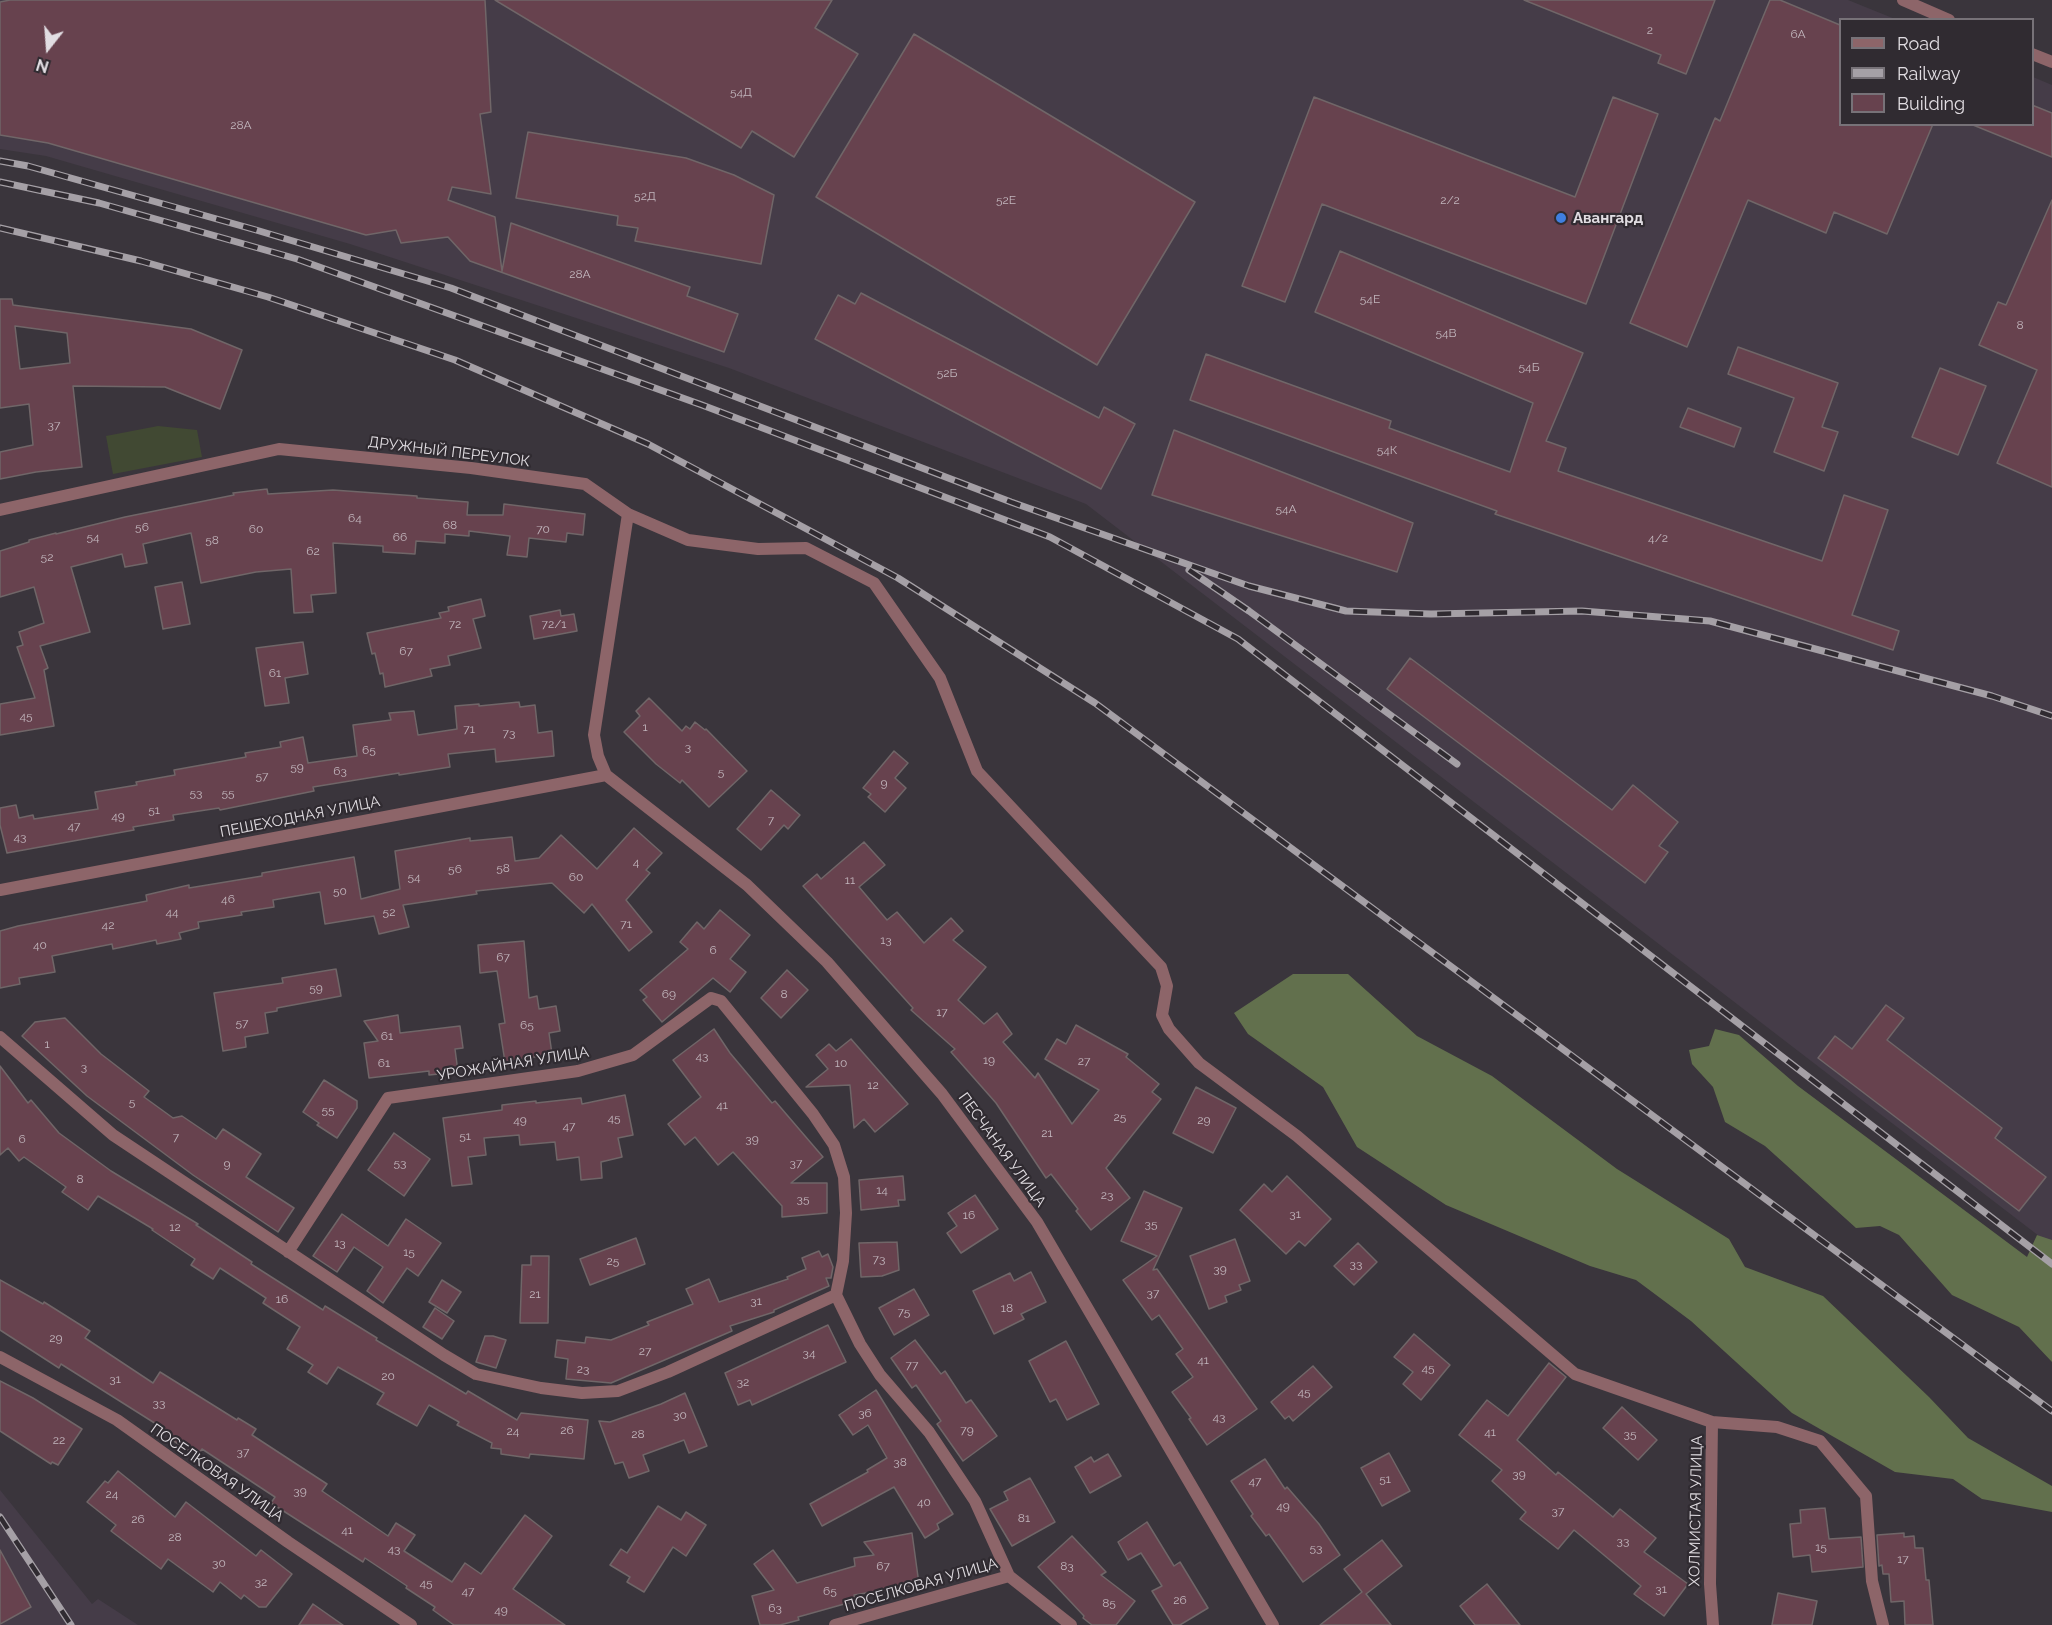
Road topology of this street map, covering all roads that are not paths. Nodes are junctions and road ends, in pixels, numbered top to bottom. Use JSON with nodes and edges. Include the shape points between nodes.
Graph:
{"nodes":[{"id":1,"x":1903,"y":0,"type":"edge"},
{"id":2,"x":1944,"y":18,"type":"edge"},
{"id":3,"x":2034,"y":55,"type":"edge"},
{"id":4,"x":2052,"y":62,"type":"edge"},
{"id":5,"x":0,"y":510,"type":"edge"},
{"id":6,"x":627,"y":514,"type":"junction"},
{"id":7,"x":606,"y":775,"type":"junction"},
{"id":8,"x":0,"y":890,"type":"edge"},
{"id":9,"x":0,"y":1037,"type":"edge"},
{"id":10,"x":288,"y":1252,"type":"junction"},
{"id":11,"x":836,"y":1295,"type":"junction"},
{"id":12,"x":0,"y":1357,"type":"edge"},
{"id":13,"x":1712,"y":1422,"type":"junction"},
{"id":14,"x":1009,"y":1576,"type":"junction"},
{"id":15,"x":411,"y":1625,"type":"edge"},
{"id":16,"x":835,"y":1625,"type":"edge"},
{"id":17,"x":1071,"y":1625,"type":"edge"},
{"id":18,"x":1273,"y":1625,"type":"edge"},
{"id":19,"x":1713,"y":1625,"type":"edge"},
{"id":20,"x":1883,"y":1625,"type":"edge"}],
"edges":[{"from":1,"to":2,"type":"street"},
{"from":3,"to":4,"type":"street"},
{"from":5,"to":6,"type":"street","name":"ДРУЖНЫЙ ПЕРЕУЛОК","via":[[279,448],[585,484]]},
{"from":6,"to":7,"type":"street","via":[[594,735]]},
{"from":6,"to":13,"type":"street","name":"ДРУЖНЫЙ ПЕРЕУЛОК","via":[[688,540],[758,549],[806,548],[874,583],[940,678],[977,771],[1161,968],[1167,986],[1162,1015],[1169,1029],[1199,1063],[1297,1136],[1575,1374]]},
{"from":7,"to":8,"type":"street","name":"ПЕШЕХОДНАЯ УЛИЦА"},
{"from":7,"to":18,"type":"street","name":"ПЕСЧАНАЯ УЛИЦА","via":[[755,892],[827,962],[942,1094],[1037,1222]]},
{"from":9,"to":10,"type":"street","via":[[113,1135]]},
{"from":10,"to":11,"type":"street","via":[[476,1374],[582,1393],[618,1391],[668,1372]]},
{"from":10,"to":11,"type":"street","name":"УРОЖАЙНАЯ УЛИЦА","via":[[388,1098],[578,1071],[633,1055],[711,998],[721,1001],[834,1145],[844,1177],[846,1213]]},
{"from":11,"to":14,"type":"street","via":[[880,1375],[929,1432],[975,1501]]},
{"from":12,"to":15,"type":"street","name":"ПОСЕЛКОВАЯ УЛИЦА","via":[[117,1420]]},
{"from":13,"to":19,"type":"street","name":"ХОЛМИСТАЯ УЛИЦА"},
{"from":13,"to":20,"type":"street","name":"ХОЛМИСТАЯ УЛИЦА","via":[[1777,1427],[1820,1441],[1866,1496],[1872,1581]]},
{"from":14,"to":16,"type":"street","name":"ПОСЕЛКОВАЯ УЛИЦА"},
{"from":14,"to":17,"type":"street","name":"ПОСЕЛКОВАЯ УЛИЦА"}]}
